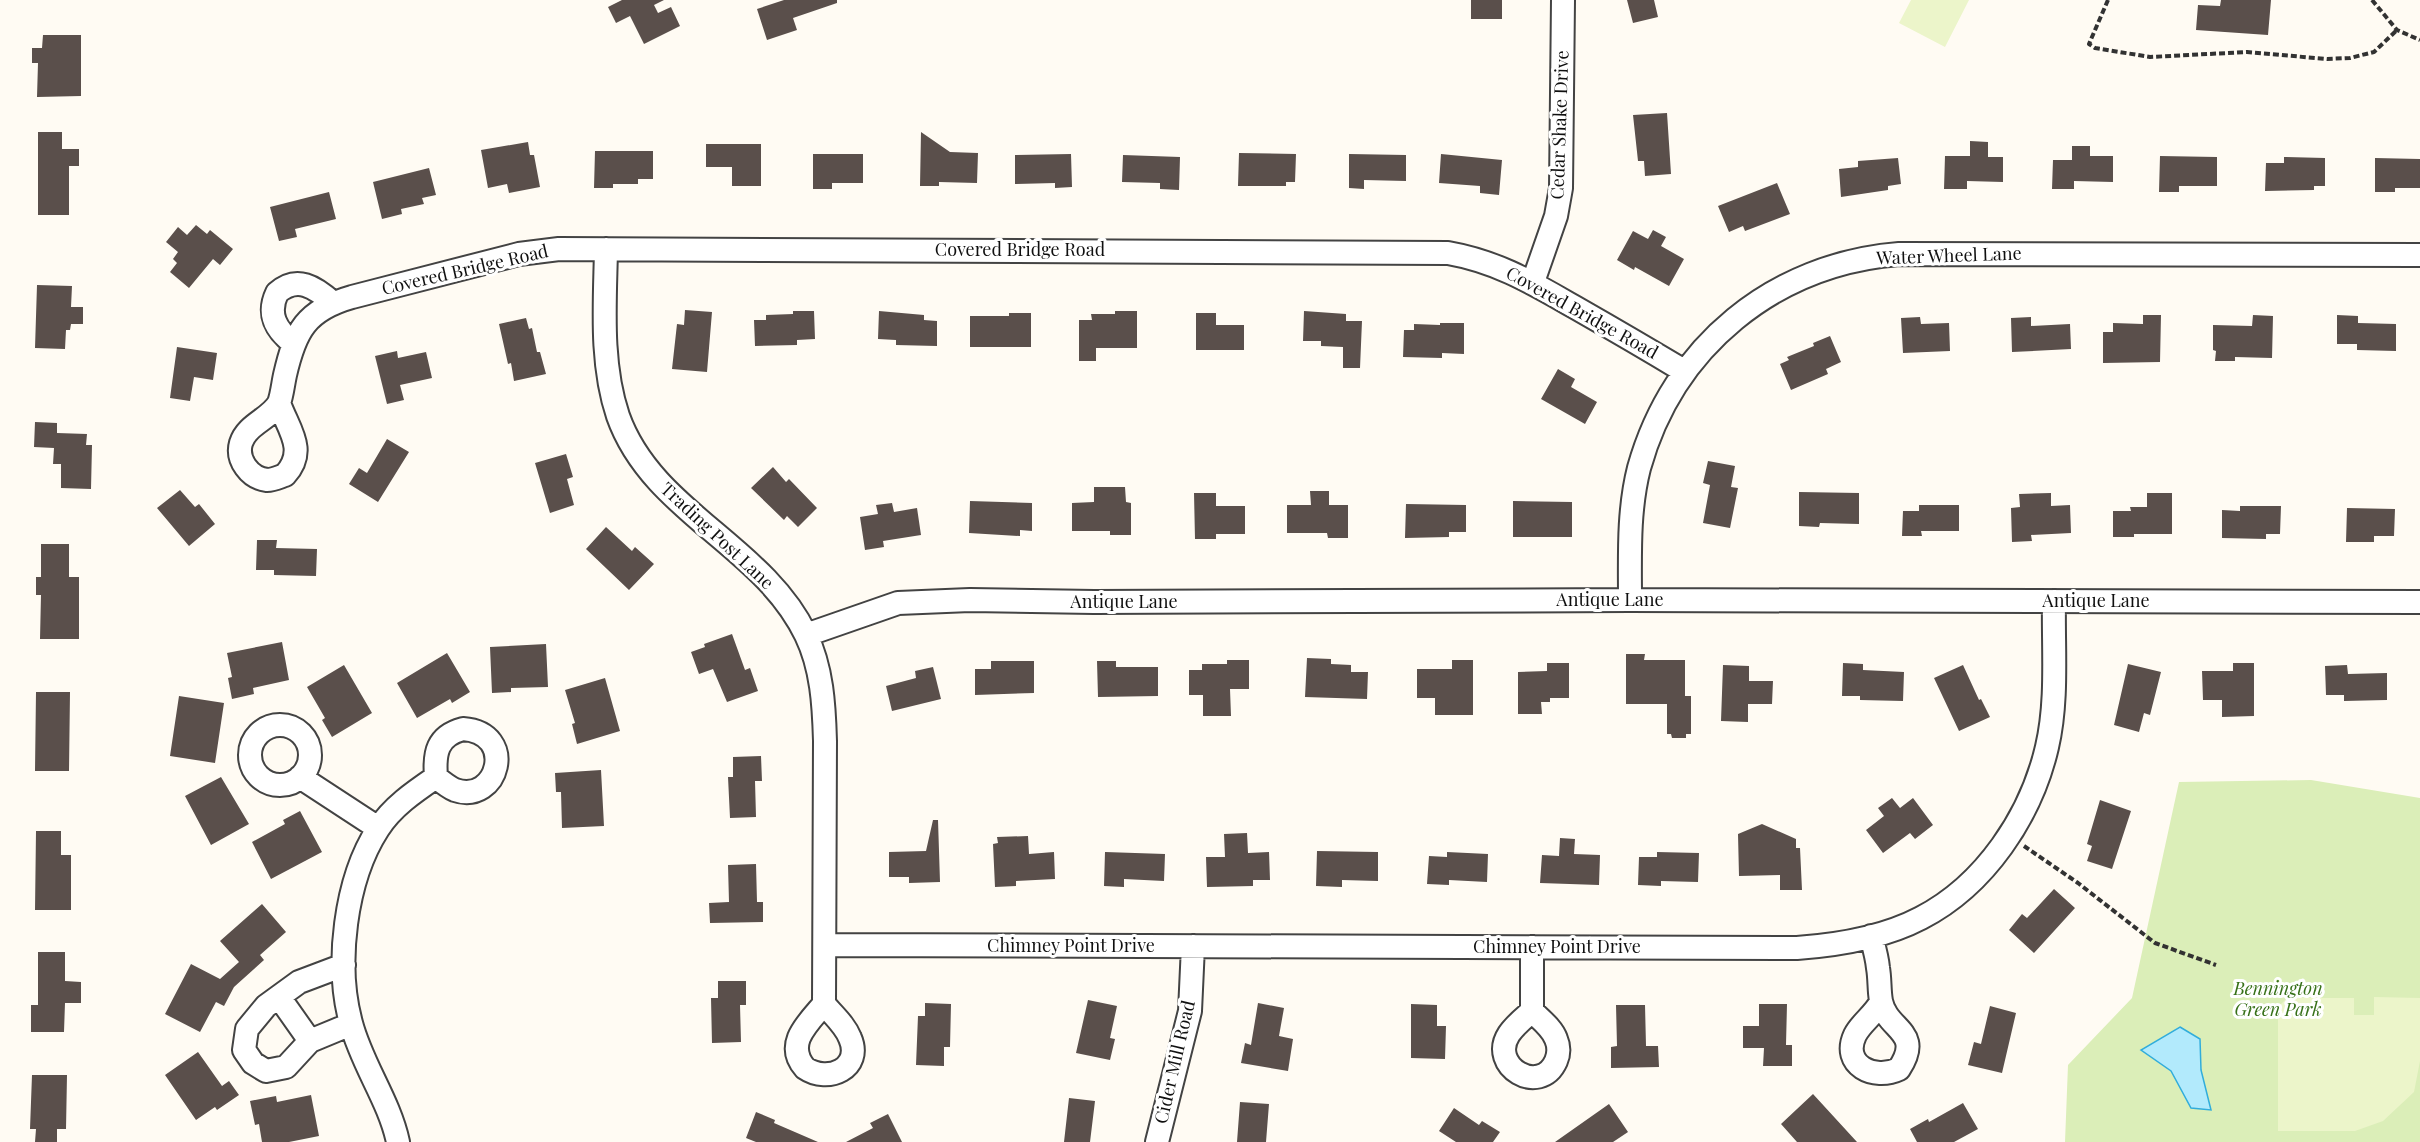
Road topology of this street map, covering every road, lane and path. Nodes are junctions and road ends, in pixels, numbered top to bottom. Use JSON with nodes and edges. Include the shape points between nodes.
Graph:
{"nodes":[{"id":1,"x":1563,"y":0,"type":"edge"},
{"id":2,"x":2108,"y":0,"type":"edge"},
{"id":3,"x":2372,"y":0,"type":"edge"},
{"id":4,"x":2397,"y":30,"type":"junction"},
{"id":5,"x":2420,"y":40,"type":"edge"},
{"id":6,"x":606,"y":249,"type":"junction"},
{"id":7,"x":2420,"y":255,"type":"edge"},
{"id":8,"x":1533,"y":282,"type":"junction"},
{"id":9,"x":333,"y":303,"type":"junction"},
{"id":10,"x":293,"y":343,"type":"junction"},
{"id":11,"x":1684,"y":371,"type":"junction"},
{"id":12,"x":279,"y":403,"type":"dead end"},
{"id":13,"x":1630,"y":600,"type":"junction"},
{"id":14,"x":2054,"y":601,"type":"junction"},
{"id":15,"x":2420,"y":602,"type":"edge"},
{"id":16,"x":806,"y":635,"type":"junction"},
{"id":17,"x":300,"y":777,"type":"dead end"},
{"id":18,"x":436,"y":777,"type":"dead end"},
{"id":19,"x":378,"y":828,"type":"junction"},
{"id":20,"x":2009,"y":836,"type":"junction"},
{"id":21,"x":1871,"y":936,"type":"junction"},
{"id":22,"x":825,"y":945,"type":"junction"},
{"id":23,"x":1193,"y":946,"type":"junction"},
{"id":24,"x":1533,"y":947,"type":"junction"},
{"id":25,"x":344,"y":965,"type":"junction"},
{"id":26,"x":2217,"y":965,"type":"dead end"},
{"id":27,"x":279,"y":997,"type":"junction"},
{"id":28,"x":1881,"y":1002,"type":"dead end"},
{"id":29,"x":824,"y":1004,"type":"dead end"},
{"id":30,"x":1532,"y":1011,"type":"dead end"},
{"id":31,"x":351,"y":1024,"type":"junction"},
{"id":32,"x":310,"y":1041,"type":"junction"},
{"id":33,"x":398,"y":1142,"type":"edge"},
{"id":34,"x":1157,"y":1142,"type":"edge"}],
"edges":[{"from":1,"to":8,"type":"street","name":"Cedar Shake Drive","via":[[1560,194]]},
{"from":2,"to":4,"type":"path","via":[[2089,44],[2150,57],[2247,52],[2350,58],[2374,52]]},
{"from":3,"to":4,"type":"path"},
{"from":4,"to":5,"type":"path"},
{"from":6,"to":8,"type":"street","name":"Covered Bridge Road","via":[[1427,251],[1495,264]]},
{"from":6,"to":9,"type":"street","name":"Covered Bridge Road","via":[[519,254]]},
{"from":6,"to":16,"type":"street","name":"Trading Post Lane","via":[[608,369],[619,416],[630,440],[645,466],[667,491],[773,586]]},
{"from":7,"to":11,"type":"street","name":"Water Wheel Lane","via":[[1878,256],[1837,264],[1756,302],[1724,328]]},
{"from":8,"to":11,"type":"street","name":"Covered Bridge Road"},
{"from":9,"to":10,"type":"street","name":"Covered Bridge Road","via":[[310,318]]},
{"from":9,"to":10,"type":"street","via":[[310,285],[301,283],[291,283],[276,293],[272,312],[275,325]]},
{"from":10,"to":12,"type":"street","name":"Covered Bridge Road"},
{"from":11,"to":13,"type":"street","name":"Water Wheel Lane","via":[[1650,434],[1639,469],[1631,524]]},
{"from":13,"to":14,"type":"street","name":"Antique Lane"},
{"from":13,"to":16,"type":"street","name":"Antique Lane","via":[[930,601],[898,603]]},
{"from":14,"to":15,"type":"street","name":"Antique Lane"},
{"from":14,"to":20,"type":"street","name":"Chimney Point Drive","via":[[2053,692],[2047,747],[2033,789]]},
{"from":16,"to":22,"type":"street","name":"Trading Post Lane","via":[[824,700]]},
{"from":17,"to":19,"type":"street"},
{"from":18,"to":19,"type":"street","via":[[400,803]]},
{"from":19,"to":25,"type":"street","via":[[354,885]]},
{"from":20,"to":21,"type":"street","name":"Chimney Point Drive","via":[[1971,882],[1948,900],[1920,919]]},
{"from":20,"to":26,"type":"path","via":[[2156,943]]},
{"from":21,"to":24,"type":"street","name":"Chimney Point Drive","via":[[1797,948]]},
{"from":21,"to":28,"type":"street"},
{"from":22,"to":23,"type":"street","name":"Chimney Point Drive"},
{"from":22,"to":29,"type":"street","name":"Trading Post Lane"},
{"from":23,"to":24,"type":"street","name":"Chimney Point Drive"},
{"from":23,"to":34,"type":"street","name":"Cider Mill Road","via":[[1190,1011]]},
{"from":24,"to":30,"type":"street"},
{"from":25,"to":27,"type":"street","via":[[299,982]]},
{"from":25,"to":31,"type":"street"},
{"from":27,"to":32,"type":"street"},
{"from":27,"to":32,"type":"street","via":[[247,1029],[244,1050],[253,1063],[266,1071],[286,1066]]},
{"from":31,"to":32,"type":"street"},
{"from":31,"to":33,"type":"street"}]}
